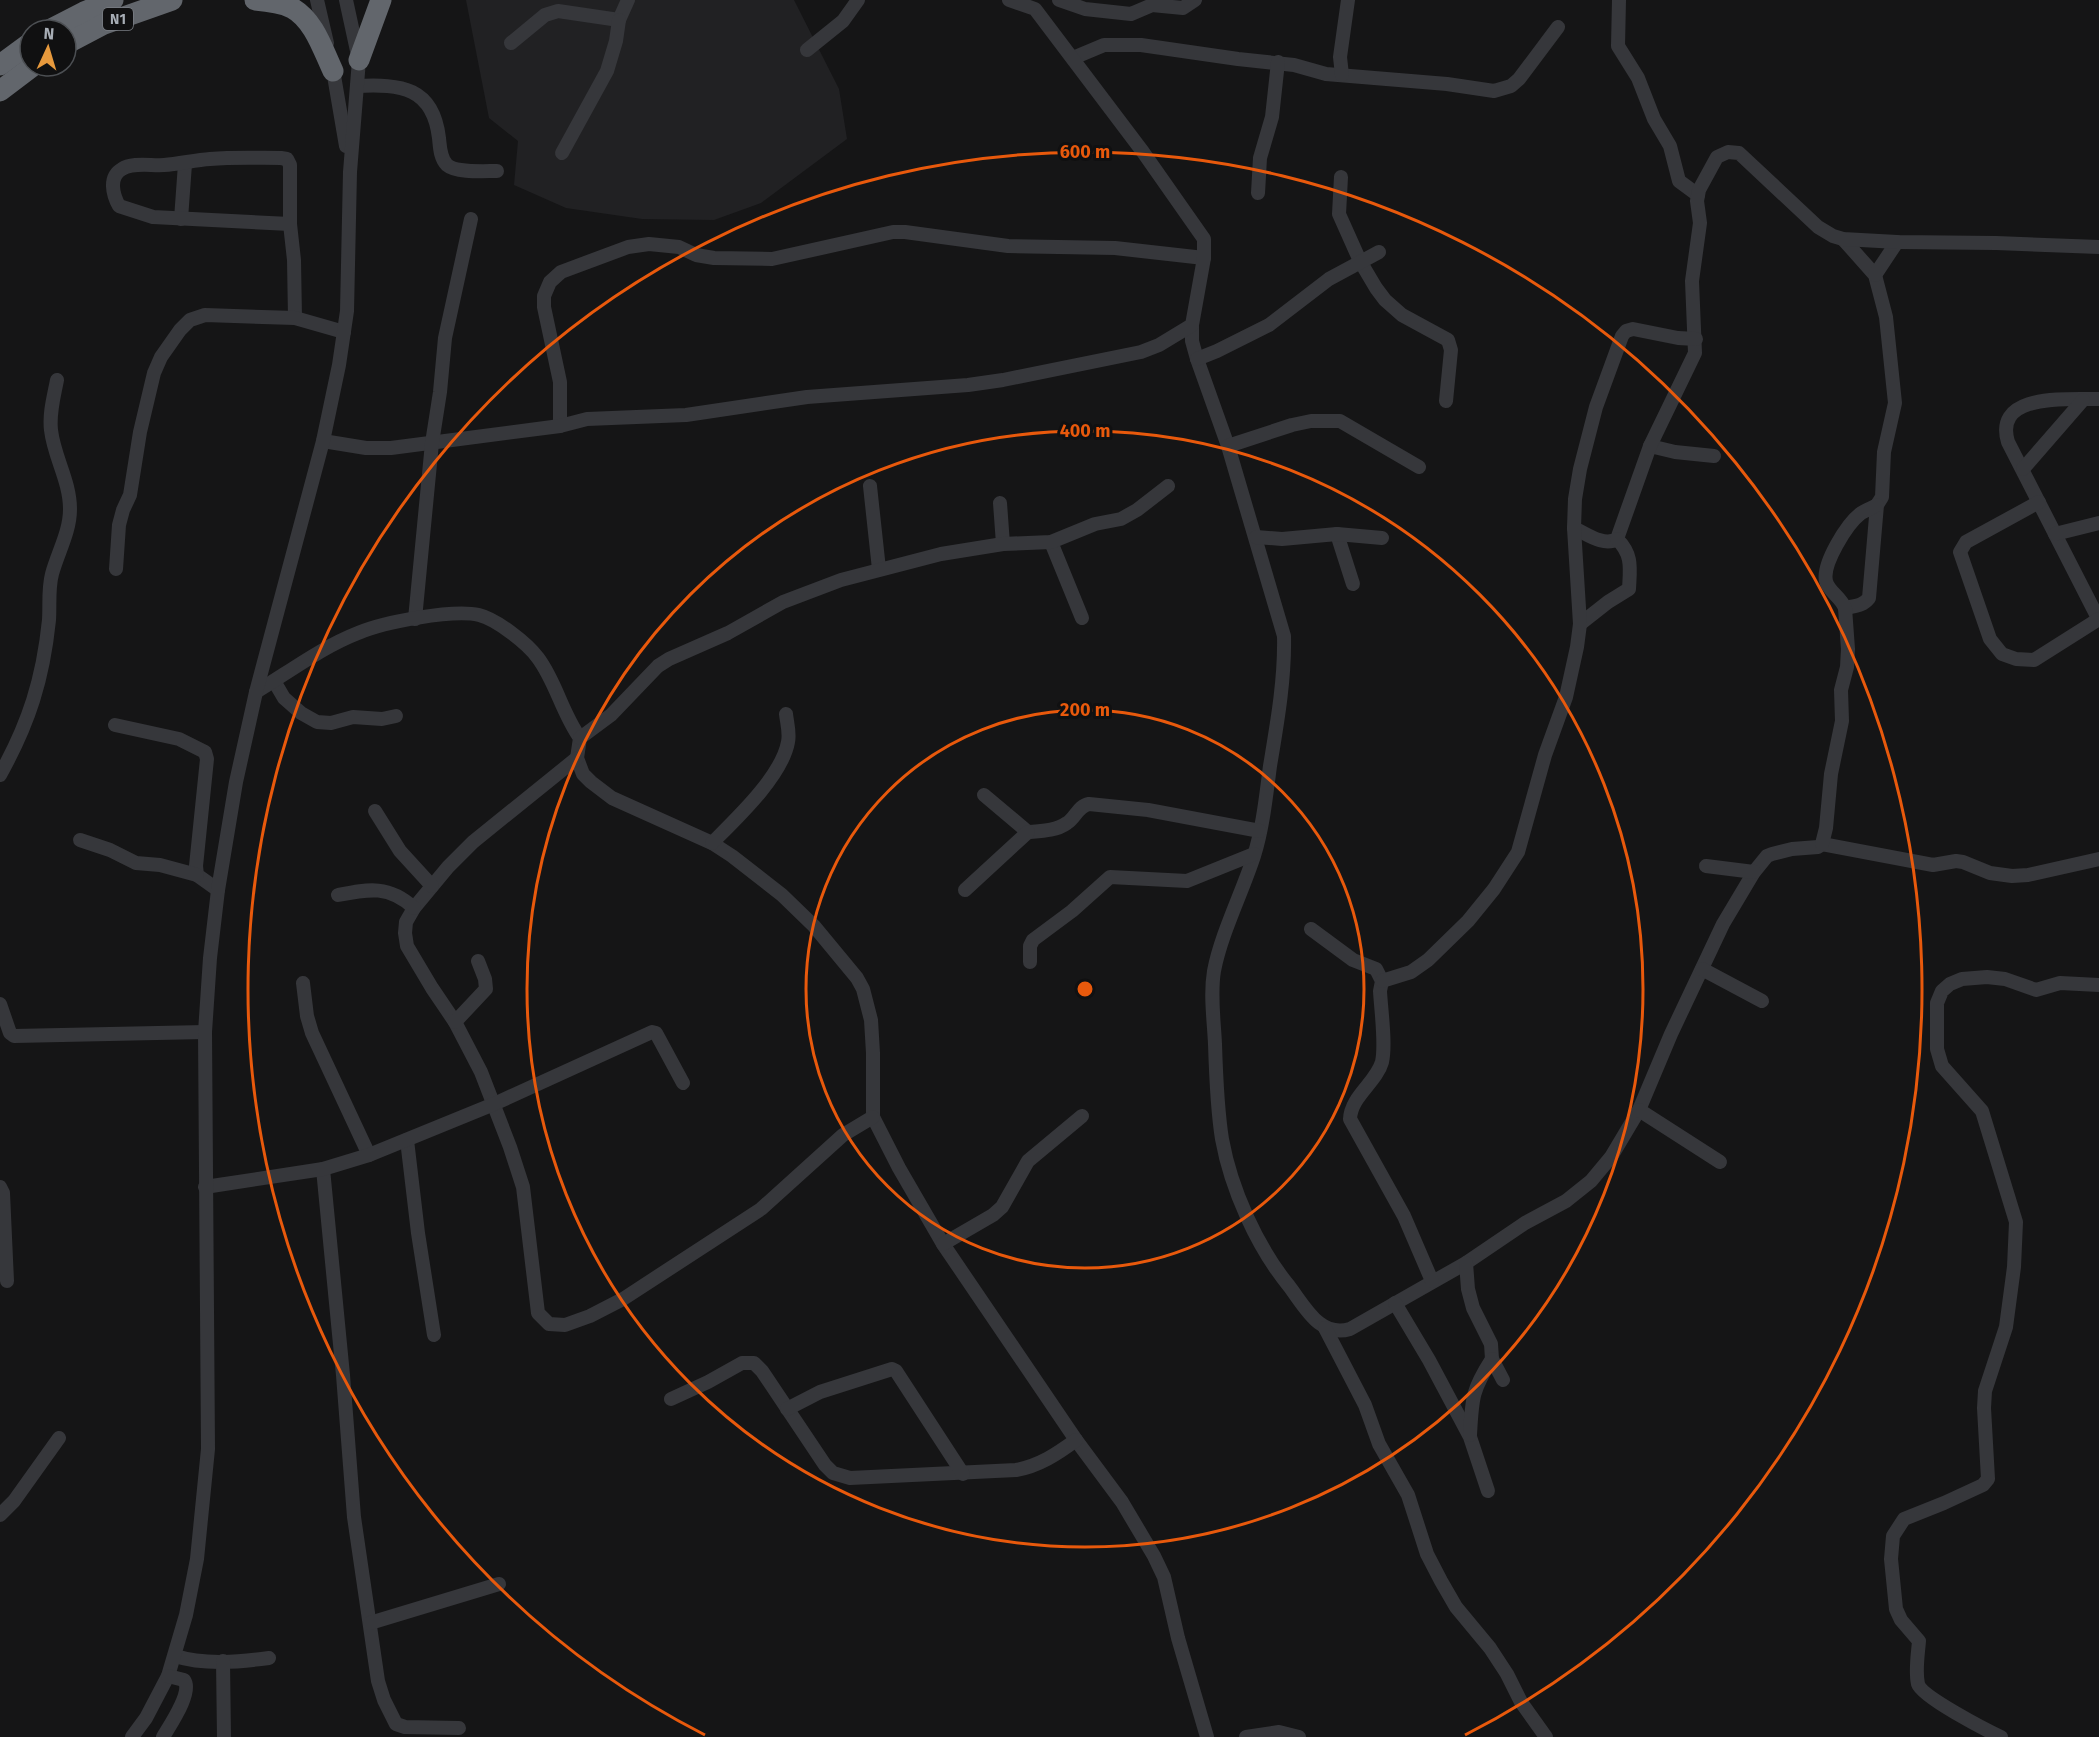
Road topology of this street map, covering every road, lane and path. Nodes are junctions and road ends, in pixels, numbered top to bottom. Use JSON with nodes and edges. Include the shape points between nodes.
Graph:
{"nodes":[{"id":1,"x":113,"y":0,"type":"edge"},
{"id":2,"x":172,"y":0,"type":"edge"},
{"id":3,"x":255,"y":0,"type":"edge"},
{"id":4,"x":317,"y":0,"type":"edge"},
{"id":5,"x":346,"y":0,"type":"edge"},
{"id":6,"x":381,"y":0,"type":"edge"},
{"id":7,"x":628,"y":0,"type":"edge"},
{"id":8,"x":858,"y":0,"type":"edge"},
{"id":9,"x":1009,"y":0,"type":"edge"},
{"id":10,"x":1059,"y":0,"type":"edge"},
{"id":11,"x":1195,"y":0,"type":"edge"},
{"id":12,"x":1348,"y":0,"type":"edge"},
{"id":13,"x":1619,"y":0,"type":"edge"},
{"id":14,"x":1038,"y":5,"type":"edge"},
{"id":15,"x":72,"y":18,"type":"edge"},
{"id":16,"x":619,"y":20,"type":"junction"},
{"id":17,"x":1558,"y":27,"type":"dead end"},
{"id":18,"x":78,"y":38,"type":"edge"},
{"id":19,"x":511,"y":43,"type":"dead end"},
{"id":20,"x":807,"y":50,"type":"dead end"},
{"id":21,"x":18,"y":51,"type":"edge"},
{"id":22,"x":1073,"y":58,"type":"junction"},
{"id":23,"x":359,"y":60,"type":"junction"},
{"id":24,"x":1278,"y":62,"type":"junction"},
{"id":25,"x":0,"y":64,"type":"edge"},
{"id":26,"x":333,"y":71,"type":"junction"},
{"id":27,"x":1342,"y":75,"type":"junction"},
{"id":28,"x":18,"y":77,"type":"edge"},
{"id":29,"x":357,"y":86,"type":"junction"},
{"id":30,"x":0,"y":91,"type":"edge"},
{"id":31,"x":562,"y":153,"type":"dead end"},
{"id":32,"x":185,"y":164,"type":"junction"},
{"id":33,"x":497,"y":171,"type":"dead end"},
{"id":34,"x":350,"y":172,"type":"junction"},
{"id":35,"x":1341,"y":177,"type":"dead end"},
{"id":36,"x":1258,"y":193,"type":"dead end"},
{"id":37,"x":1698,"y":195,"type":"junction"},
{"id":38,"x":181,"y":219,"type":"junction"},
{"id":39,"x":471,"y":219,"type":"dead end"},
{"id":40,"x":290,"y":224,"type":"junction"},
{"id":41,"x":1843,"y":239,"type":"junction"},
{"id":42,"x":1897,"y":242,"type":"junction"},
{"id":43,"x":2099,"y":247,"type":"edge"},
{"id":44,"x":1379,"y":252,"type":"dead end"},
{"id":45,"x":1204,"y":258,"type":"junction"},
{"id":46,"x":1360,"y":261,"type":"junction"},
{"id":47,"x":1875,"y":275,"type":"junction"},
{"id":48,"x":295,"y":318,"type":"junction"},
{"id":49,"x":1192,"y":325,"type":"junction"},
{"id":50,"x":344,"y":332,"type":"junction"},
{"id":51,"x":1696,"y":339,"type":"junction"},
{"id":52,"x":1197,"y":359,"type":"junction"},
{"id":53,"x":57,"y":380,"type":"dead end"},
{"id":54,"x":2099,"y":398,"type":"edge"},
{"id":55,"x":1446,"y":400,"type":"dead end"},
{"id":56,"x":2083,"y":400,"type":"junction"},
{"id":57,"x":560,"y":426,"type":"junction"},
{"id":58,"x":323,"y":441,"type":"junction"},
{"id":59,"x":432,"y":443,"type":"junction"},
{"id":60,"x":1228,"y":446,"type":"junction"},
{"id":61,"x":1650,"y":446,"type":"junction"},
{"id":62,"x":1714,"y":456,"type":"dead end"},
{"id":63,"x":1419,"y":467,"type":"dead end"},
{"id":64,"x":2023,"y":469,"type":"junction"},
{"id":65,"x":870,"y":486,"type":"dead end"},
{"id":66,"x":1168,"y":486,"type":"dead end"},
{"id":67,"x":2039,"y":502,"type":"junction"},
{"id":68,"x":1000,"y":503,"type":"dead end"},
{"id":69,"x":1877,"y":505,"type":"junction"},
{"id":70,"x":2099,"y":524,"type":"edge"},
{"id":71,"x":1574,"y":528,"type":"junction"},
{"id":72,"x":1336,"y":534,"type":"junction"},
{"id":73,"x":2055,"y":534,"type":"junction"},
{"id":74,"x":1256,"y":537,"type":"junction"},
{"id":75,"x":1382,"y":538,"type":"dead end"},
{"id":76,"x":1617,"y":539,"type":"junction"},
{"id":77,"x":1051,"y":542,"type":"junction"},
{"id":78,"x":1003,"y":544,"type":"junction"},
{"id":79,"x":116,"y":569,"type":"dead end"},
{"id":80,"x":879,"y":569,"type":"junction"},
{"id":81,"x":1353,"y":584,"type":"dead end"},
{"id":82,"x":1845,"y":608,"type":"junction"},
{"id":83,"x":1082,"y":618,"type":"dead end"},
{"id":84,"x":2099,"y":619,"type":"edge"},
{"id":85,"x":415,"y":620,"type":"junction"},
{"id":86,"x":1580,"y":624,"type":"junction"},
{"id":87,"x":274,"y":681,"type":"junction"},
{"id":88,"x":256,"y":692,"type":"junction"},
{"id":89,"x":786,"y":714,"type":"dead end"},
{"id":90,"x":396,"y":716,"type":"dead end"},
{"id":91,"x":115,"y":725,"type":"dead end"},
{"id":92,"x":580,"y":738,"type":"junction"},
{"id":93,"x":577,"y":758,"type":"junction"},
{"id":94,"x":0,"y":774,"type":"edge"},
{"id":95,"x":984,"y":795,"type":"dead end"},
{"id":96,"x":375,"y":811,"type":"dead end"},
{"id":97,"x":1260,"y":831,"type":"junction"},
{"id":98,"x":1028,"y":832,"type":"junction"},
{"id":99,"x":80,"y":840,"type":"dead end"},
{"id":100,"x":712,"y":843,"type":"junction"},
{"id":101,"x":1822,"y":844,"type":"junction"},
{"id":102,"x":1254,"y":854,"type":"junction"},
{"id":103,"x":2099,"y":859,"type":"edge"},
{"id":104,"x":1706,"y":866,"type":"dead end"},
{"id":105,"x":1754,"y":872,"type":"junction"},
{"id":106,"x":197,"y":875,"type":"junction"},
{"id":107,"x":432,"y":886,"type":"junction"},
{"id":108,"x":218,"y":890,"type":"junction"},
{"id":109,"x":965,"y":890,"type":"dead end"},
{"id":110,"x":338,"y":895,"type":"dead end"},
{"id":111,"x":414,"y":908,"type":"junction"},
{"id":112,"x":1311,"y":929,"type":"dead end"},
{"id":113,"x":478,"y":961,"type":"dead end"},
{"id":114,"x":1030,"y":962,"type":"dead end"},
{"id":115,"x":1702,"y":969,"type":"junction"},
{"id":116,"x":1382,"y":981,"type":"junction"},
{"id":117,"x":303,"y":982,"type":"dead end"},
{"id":118,"x":2099,"y":985,"type":"edge"},
{"id":119,"x":1762,"y":1001,"type":"dead end"},
{"id":120,"x":0,"y":1004,"type":"edge"},
{"id":121,"x":455,"y":1022,"type":"junction"},
{"id":122,"x":205,"y":1032,"type":"junction"},
{"id":123,"x":683,"y":1083,"type":"dead end"},
{"id":124,"x":494,"y":1104,"type":"junction"},
{"id":125,"x":1639,"y":1110,"type":"junction"},
{"id":126,"x":1082,"y":1116,"type":"dead end"},
{"id":127,"x":873,"y":1118,"type":"junction"},
{"id":128,"x":407,"y":1140,"type":"junction"},
{"id":129,"x":369,"y":1155,"type":"junction"},
{"id":130,"x":1720,"y":1162,"type":"dead end"},
{"id":131,"x":323,"y":1169,"type":"junction"},
{"id":132,"x":0,"y":1187,"type":"edge"},
{"id":133,"x":205,"y":1187,"type":"junction"},
{"id":134,"x":943,"y":1244,"type":"junction"},
{"id":135,"x":1466,"y":1263,"type":"junction"},
{"id":136,"x":7,"y":1281,"type":"dead end"},
{"id":137,"x":1432,"y":1281,"type":"junction"},
{"id":138,"x":1395,"y":1303,"type":"junction"},
{"id":139,"x":1325,"y":1328,"type":"junction"},
{"id":140,"x":434,"y":1335,"type":"dead end"},
{"id":141,"x":1492,"y":1359,"type":"junction"},
{"id":142,"x":1503,"y":1380,"type":"dead end"},
{"id":143,"x":671,"y":1399,"type":"dead end"},
{"id":144,"x":787,"y":1409,"type":"junction"},
{"id":145,"x":1470,"y":1437,"type":"junction"},
{"id":146,"x":59,"y":1438,"type":"dead end"},
{"id":147,"x":1076,"y":1440,"type":"junction"},
{"id":148,"x":963,"y":1474,"type":"junction"},
{"id":149,"x":1488,"y":1491,"type":"dead end"},
{"id":150,"x":0,"y":1515,"type":"edge"},
{"id":151,"x":499,"y":1584,"type":"dead end"},
{"id":152,"x":370,"y":1623,"type":"junction"},
{"id":153,"x":175,"y":1656,"type":"junction"},
{"id":154,"x":269,"y":1658,"type":"dead end"},
{"id":155,"x":223,"y":1661,"type":"junction"},
{"id":156,"x":168,"y":1676,"type":"junction"},
{"id":157,"x":459,"y":1728,"type":"dead end"},
{"id":158,"x":1204,"y":1736,"type":"edge"},
{"id":159,"x":132,"y":1737,"type":"edge"},
{"id":160,"x":163,"y":1737,"type":"edge"},
{"id":161,"x":224,"y":1737,"type":"edge"},
{"id":162,"x":1246,"y":1737,"type":"edge"},
{"id":163,"x":1299,"y":1737,"type":"edge"},
{"id":164,"x":1546,"y":1737,"type":"edge"},
{"id":165,"x":2001,"y":1737,"type":"edge"}],
"edges":[{"from":1,"to":15,"type":"highway","number":"N1"},
{"from":2,"to":18,"type":"highway","number":"N1","via":[[104,24]]},
{"from":3,"to":26,"type":"highway","via":[[292,8],[305,19]]},
{"from":4,"to":26,"type":"street"},
{"from":5,"to":23,"type":"street"},
{"from":6,"to":23,"type":"highway"},
{"from":7,"to":16,"type":"street"},
{"from":8,"to":20,"type":"street","via":[[843,21]]},
{"from":9,"to":14,"type":"street"},
{"from":10,"to":11,"type":"street","via":[[1085,9],[1131,14],[1152,5],[1183,8]]},
{"from":12,"to":27,"type":"street","via":[[1340,57]]},
{"from":13,"to":37,"type":"street","via":[[1618,46],[1670,146],[1679,181]]},
{"from":14,"to":22,"type":"street"},
{"from":16,"to":19,"type":"street","via":[[558,11],[545,15]]},
{"from":16,"to":31,"type":"street","via":[[607,71]]},
{"from":17,"to":27,"type":"street","via":[[1519,79],[1499,91]]},
{"from":21,"to":25,"type":"highway"},
{"from":22,"to":24,"type":"street","via":[[1111,44]]},
{"from":22,"to":45,"type":"street","via":[[1204,239]]},
{"from":23,"to":29,"type":"street"},
{"from":24,"to":27,"type":"street"},
{"from":24,"to":36,"type":"street","via":[[1272,117],[1260,158]]},
{"from":26,"to":34,"type":"street"},
{"from":28,"to":30,"type":"highway"},
{"from":29,"to":33,"type":"street","via":[[392,86],[418,94],[434,118],[447,165],[454,169]]},
{"from":29,"to":34,"type":"street"},
{"from":32,"to":38,"type":"street"},
{"from":32,"to":38,"type":"street","via":[[121,169],[112,186],[119,206],[153,217]]},
{"from":32,"to":40,"type":"street","via":[[208,159],[287,159]]},
{"from":34,"to":50,"type":"street","via":[[349,285]]},
{"from":35,"to":46,"type":"street","via":[[1339,214]]},
{"from":37,"to":41,"type":"street","via":[[1717,157],[1739,153],[1818,227]]},
{"from":37,"to":51,"type":"street","via":[[1700,223],[1692,281]]},
{"from":38,"to":40,"type":"street"},
{"from":39,"to":59,"type":"street","via":[[445,338]]},
{"from":40,"to":48,"type":"street"},
{"from":41,"to":42,"type":"street"},
{"from":41,"to":47,"type":"street"},
{"from":42,"to":43,"type":"street"},
{"from":42,"to":47,"type":"street"},
{"from":44,"to":46,"type":"street"},
{"from":45,"to":49,"type":"street"},
{"from":45,"to":57,"type":"street","via":[[1115,248],[1008,246],[905,232],[772,259],[714,258],[649,244],[628,247],[561,273],[550,282],[544,296],[560,382]]},
{"from":46,"to":52,"type":"street","via":[[1310,292],[1269,325]]},
{"from":46,"to":55,"type":"street","via":[[1385,300],[1414,323],[1448,340],[1451,350]]},
{"from":47,"to":69,"type":"street","via":[[1886,317],[1895,403],[1884,452],[1882,497]]},
{"from":48,"to":50,"type":"street"},
{"from":48,"to":79,"type":"street","via":[[205,315],[190,320],[180,330],[154,373],[130,495],[123,510]]},
{"from":49,"to":52,"type":"street"},
{"from":49,"to":57,"type":"street","via":[[1141,352],[1003,380],[807,397],[686,415],[587,419]]},
{"from":50,"to":58,"type":"street"},
{"from":51,"to":61,"type":"street","via":[[1694,358]]},
{"from":51,"to":71,"type":"street","via":[[1633,329],[1623,333],[1596,407],[1580,469]]},
{"from":52,"to":60,"type":"street"},
{"from":53,"to":94,"type":"street","via":[[51,432],[68,486],[68,524],[52,574],[37,686],[19,740]]},
{"from":54,"to":56,"type":"street"},
{"from":56,"to":64,"type":"street"},
{"from":56,"to":64,"type":"street","via":[[2033,401],[2021,406],[2007,421],[2008,442]]},
{"from":57,"to":59,"type":"street"},
{"from":58,"to":59,"type":"street","via":[[366,448]]},
{"from":58,"to":88,"type":"street"},
{"from":59,"to":85,"type":"street"},
{"from":60,"to":63,"type":"street","via":[[1292,425],[1340,421]]},
{"from":60,"to":74,"type":"street"},
{"from":61,"to":62,"type":"street"},
{"from":61,"to":76,"type":"street"},
{"from":64,"to":67,"type":"street"},
{"from":65,"to":80,"type":"street"},
{"from":66,"to":77,"type":"street","via":[[1121,519]]},
{"from":67,"to":73,"type":"street"},
{"from":67,"to":84,"type":"street","via":[[1966,542],[1960,552],[1990,639],[2002,654],[2034,660]]},
{"from":68,"to":78,"type":"street"},
{"from":69,"to":82,"type":"street","via":[[1869,598],[1866,603]]},
{"from":69,"to":82,"type":"street","via":[[1859,514],[1829,561],[1826,584]]},
{"from":70,"to":73,"type":"street"},
{"from":71,"to":76,"type":"street","via":[[1605,542]]},
{"from":71,"to":86,"type":"street"},
{"from":72,"to":74,"type":"street"},
{"from":72,"to":75,"type":"street"},
{"from":72,"to":81,"type":"street"},
{"from":73,"to":84,"type":"street"},
{"from":74,"to":97,"type":"street","via":[[1284,642]]},
{"from":76,"to":86,"type":"street","via":[[1628,551],[1629,590]]},
{"from":77,"to":78,"type":"street"},
{"from":77,"to":83,"type":"street"},
{"from":78,"to":80,"type":"street"},
{"from":80,"to":92,"type":"street","via":[[783,602],[728,633],[669,659],[611,715]]},
{"from":82,"to":101,"type":"street","via":[[1848,649],[1841,690],[1842,721]]},
{"from":85,"to":87,"type":"street","via":[[359,632]]},
{"from":85,"to":92,"type":"street","via":[[456,614],[492,620],[537,657]]},
{"from":86,"to":116,"type":"street","via":[[1566,697],[1518,852],[1468,921],[1428,960],[1411,972]]},
{"from":87,"to":88,"type":"street"},
{"from":87,"to":90,"type":"street","via":[[284,698],[317,722]]},
{"from":88,"to":108,"type":"street"},
{"from":89,"to":100,"type":"street","via":[[789,741],[775,772]]},
{"from":91,"to":106,"type":"street","via":[[179,740],[205,752]]},
{"from":92,"to":93,"type":"street"},
{"from":93,"to":100,"type":"street","via":[[583,774],[612,798]]},
{"from":93,"to":107,"type":"street","via":[[473,842]]},
{"from":95,"to":98,"type":"street"},
{"from":96,"to":107,"type":"street","via":[[400,851]]},
{"from":97,"to":98,"type":"street","via":[[1148,810],[1089,804],[1080,807],[1059,828]]},
{"from":97,"to":102,"type":"street"},
{"from":98,"to":109,"type":"street"},
{"from":99,"to":106,"type":"street","via":[[136,862]]},
{"from":100,"to":127,"type":"street","via":[[782,896],[814,926],[857,978],[871,1020]]},
{"from":101,"to":103,"type":"street","via":[[1933,865],[1963,862],[1990,873],[2012,876]]},
{"from":101,"to":105,"type":"street","via":[[1767,856]]},
{"from":102,"to":114,"type":"street","via":[[1187,881],[1110,878],[1033,940]]},
{"from":102,"to":139,"type":"street","via":[[1214,973],[1222,1138],[1233,1178],[1261,1247]]},
{"from":104,"to":105,"type":"street"},
{"from":105,"to":115,"type":"street"},
{"from":106,"to":108,"type":"street"},
{"from":107,"to":111,"type":"street"},
{"from":108,"to":122,"type":"street"},
{"from":110,"to":111,"type":"street","via":[[369,889],[401,896]]},
{"from":111,"to":121,"type":"street","via":[[406,922],[407,946]]},
{"from":112,"to":116,"type":"street","via":[[1353,960],[1376,969]]},
{"from":113,"to":121,"type":"street","via":[[486,989]]},
{"from":115,"to":119,"type":"street"},
{"from":115,"to":125,"type":"street"},
{"from":116,"to":137,"type":"street","via":[[1382,1062],[1354,1103],[1350,1119],[1404,1216]]},
{"from":117,"to":129,"type":"street","via":[[312,1033]]},
{"from":118,"to":165,"type":"street","via":[[2060,983],[2036,990],[2005,979],[1962,979],[1942,991],[1937,1003],[1936,1039],[1942,1066],[1982,1111],[2014,1212],[2017,1235],[2006,1327],[1985,1391],[1988,1479],[1983,1485],[1904,1519],[1893,1536],[1891,1559],[1896,1609],[1919,1641],[1920,1689]]},
{"from":120,"to":122,"type":"street","via":[[14,1036]]},
{"from":121,"to":124,"type":"street"},
{"from":122,"to":133,"type":"street"},
{"from":123,"to":124,"type":"street","via":[[652,1032]]},
{"from":124,"to":127,"type":"street","via":[[523,1187],[538,1313],[549,1324],[565,1325],[623,1299],[744,1221],[775,1198],[837,1140]]},
{"from":124,"to":128,"type":"street"},
{"from":125,"to":130,"type":"street"},
{"from":125,"to":135,"type":"street","via":[[1611,1157],[1591,1181],[1566,1201]]},
{"from":126,"to":134,"type":"street","via":[[1028,1161],[1002,1207]]},
{"from":127,"to":134,"type":"street"},
{"from":128,"to":129,"type":"street"},
{"from":128,"to":140,"type":"street"},
{"from":129,"to":131,"type":"street"},
{"from":131,"to":133,"type":"street"},
{"from":131,"to":152,"type":"street","via":[[354,1517]]},
{"from":132,"to":136,"type":"street"},
{"from":133,"to":153,"type":"street","via":[[207,1449],[196,1559]]},
{"from":134,"to":147,"type":"street"},
{"from":135,"to":137,"type":"street"},
{"from":135,"to":141,"type":"street","via":[[1470,1298],[1491,1344]]},
{"from":137,"to":138,"type":"street"},
{"from":138,"to":139,"type":"street","via":[[1350,1329],[1341,1332]]},
{"from":138,"to":145,"type":"street"},
{"from":139,"to":164,"type":"street","via":[[1365,1405],[1379,1444],[1408,1495],[1427,1554],[1441,1581],[1456,1607],[1490,1648]]},
{"from":141,"to":142,"type":"street"},
{"from":141,"to":145,"type":"street","via":[[1473,1394]]},
{"from":143,"to":144,"type":"street","via":[[750,1362],[762,1371]]},
{"from":144,"to":148,"type":"street","via":[[825,1465],[842,1477]]},
{"from":144,"to":148,"type":"street","via":[[820,1392],[892,1369]]},
{"from":145,"to":149,"type":"street"},
{"from":146,"to":150,"type":"street"},
{"from":147,"to":148,"type":"street","via":[[1057,1454],[1025,1468]]},
{"from":147,"to":158,"type":"street","via":[[1122,1502],[1160,1566]]},
{"from":151,"to":152,"type":"street"},
{"from":152,"to":157,"type":"street","via":[[378,1681],[396,1724]]},
{"from":153,"to":155,"type":"street"},
{"from":153,"to":156,"type":"street"},
{"from":154,"to":155,"type":"street"},
{"from":155,"to":161,"type":"street"},
{"from":156,"to":159,"type":"street"},
{"from":156,"to":160,"type":"street","via":[[184,1680],[187,1690]]},
{"from":162,"to":163,"type":"street","via":[[1279,1732]]}]}
